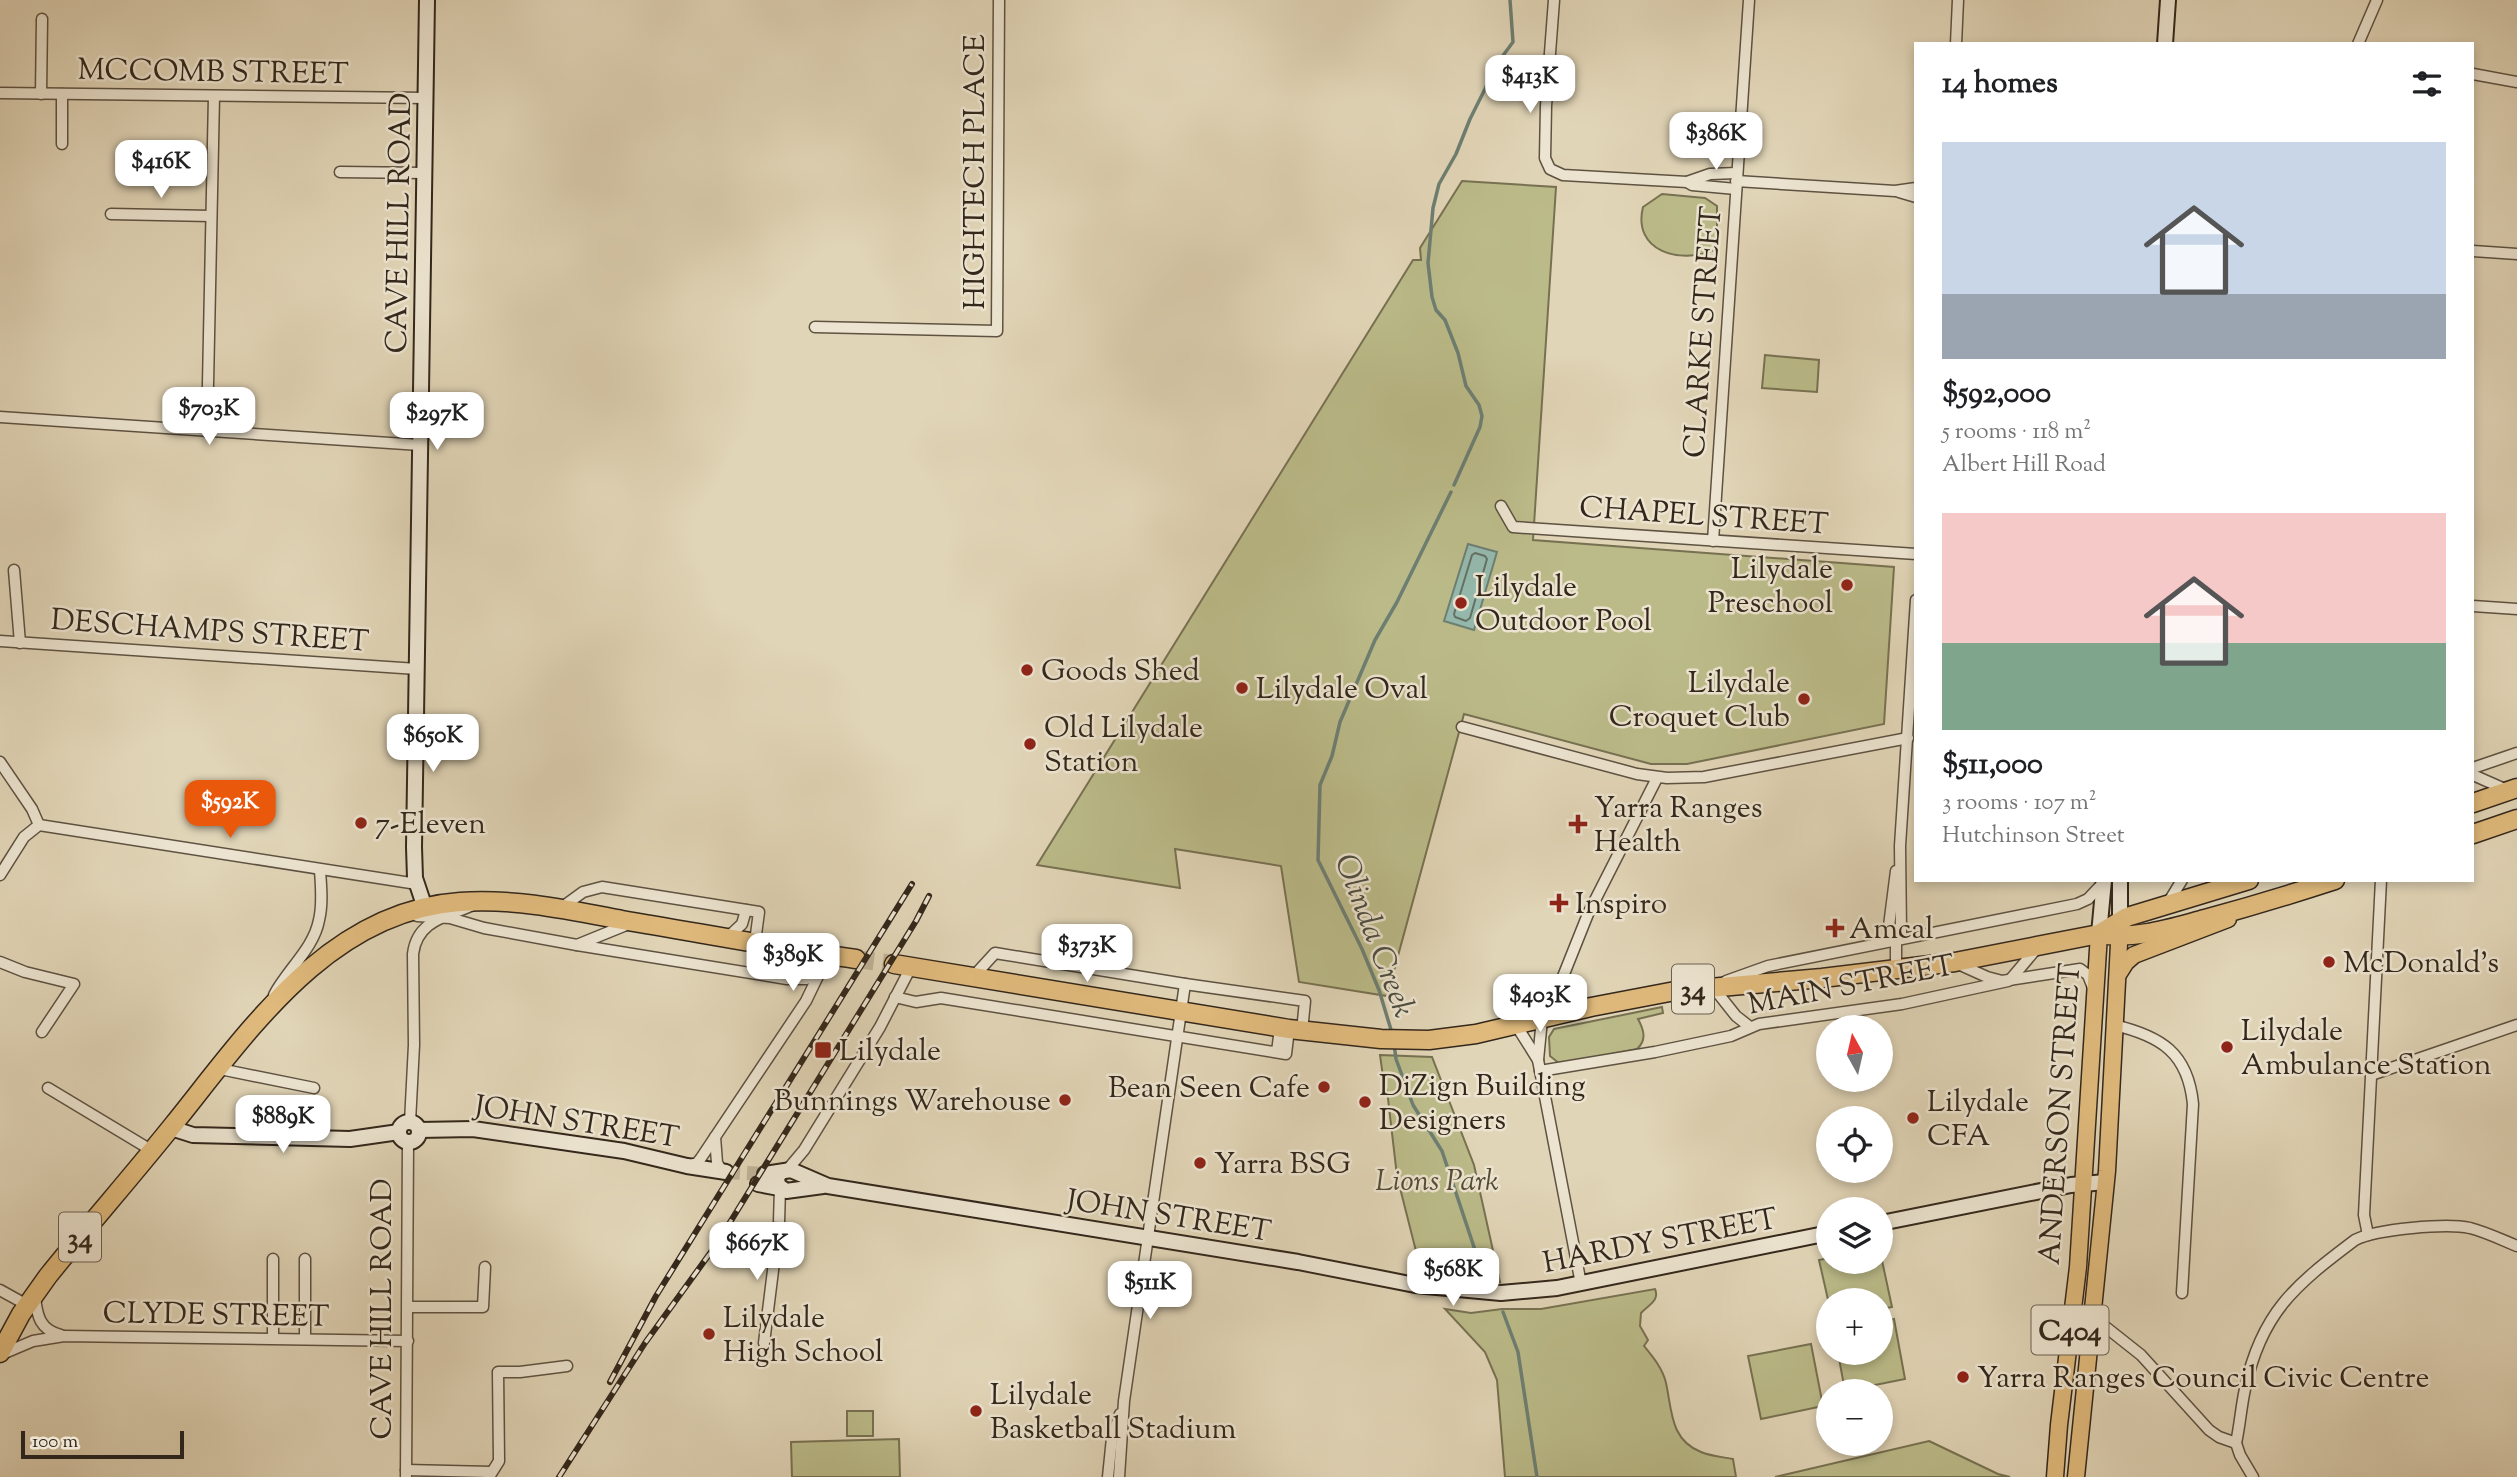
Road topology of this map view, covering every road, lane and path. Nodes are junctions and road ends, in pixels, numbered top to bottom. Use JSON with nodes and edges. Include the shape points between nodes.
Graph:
{"nodes":[{"id":1,"x":427,"y":0,"type":"edge"},
{"id":2,"x":999,"y":0,"type":"edge"},
{"id":3,"x":1554,"y":0,"type":"edge"},
{"id":4,"x":1749,"y":0,"type":"edge"},
{"id":5,"x":1958,"y":0,"type":"edge"},
{"id":6,"x":2168,"y":0,"type":"edge"},
{"id":7,"x":2376,"y":0,"type":"edge"},
{"id":8,"x":42,"y":19,"type":"dead end"},
{"id":9,"x":1956,"y":42,"type":"edge"},
{"id":10,"x":2165,"y":42,"type":"edge"},
{"id":11,"x":2359,"y":42,"type":"edge"},
{"id":12,"x":2474,"y":74,"type":"edge"},
{"id":13,"x":2517,"y":82,"type":"edge"},
{"id":14,"x":0,"y":93,"type":"edge"},
{"id":15,"x":41,"y":94,"type":"junction"},
{"id":16,"x":62,"y":94,"type":"junction"},
{"id":17,"x":214,"y":96,"type":"junction"},
{"id":18,"x":426,"y":98,"type":"junction"},
{"id":19,"x":62,"y":144,"type":"dead end"},
{"id":20,"x":340,"y":172,"type":"dead end"},
{"id":21,"x":425,"y":173,"type":"junction"},
{"id":22,"x":1736,"y":181,"type":"junction"},
{"id":23,"x":1687,"y":183,"type":"junction"},
{"id":24,"x":1914,"y":188,"type":"edge"},
{"id":25,"x":1895,"y":191,"type":"junction"},
{"id":26,"x":1914,"y":196,"type":"edge"},
{"id":27,"x":111,"y":214,"type":"dead end"},
{"id":28,"x":211,"y":216,"type":"junction"},
{"id":29,"x":2474,"y":251,"type":"edge"},
{"id":30,"x":2517,"y":254,"type":"edge"},
{"id":31,"x":815,"y":327,"type":"dead end"},
{"id":32,"x":0,"y":417,"type":"edge"},
{"id":33,"x":207,"y":432,"type":"junction"},
{"id":34,"x":420,"y":445,"type":"junction"},
{"id":35,"x":1501,"y":506,"type":"dead end"},
{"id":36,"x":1713,"y":541,"type":"junction"},
{"id":37,"x":1914,"y":554,"type":"edge"},
{"id":38,"x":14,"y":570,"type":"dead end"},
{"id":39,"x":2474,"y":606,"type":"edge"},
{"id":40,"x":2517,"y":609,"type":"edge"},
{"id":41,"x":1914,"y":634,"type":"edge"},
{"id":42,"x":0,"y":641,"type":"edge"},
{"id":43,"x":20,"y":643,"type":"junction"},
{"id":44,"x":417,"y":668,"type":"junction"},
{"id":45,"x":1462,"y":727,"type":"dead end"},
{"id":46,"x":1908,"y":738,"type":"junction"},
{"id":47,"x":2517,"y":753,"type":"edge"},
{"id":48,"x":0,"y":762,"type":"edge"},
{"id":49,"x":2474,"y":768,"type":"edge"},
{"id":50,"x":2474,"y":775,"type":"edge"},
{"id":51,"x":1657,"y":778,"type":"junction"},
{"id":52,"x":2513,"y":789,"type":"edge"},
{"id":53,"x":2474,"y":803,"type":"edge"},
{"id":54,"x":2517,"y":819,"type":"edge"},
{"id":55,"x":39,"y":825,"type":"junction"},
{"id":56,"x":2475,"y":833,"type":"edge"},
{"id":57,"x":320,"y":870,"type":"junction"},
{"id":58,"x":0,"y":875,"type":"edge"},
{"id":59,"x":2103,"y":882,"type":"edge"},
{"id":60,"x":2104,"y":882,"type":"edge"},
{"id":61,"x":2120,"y":882,"type":"edge"},
{"id":62,"x":2181,"y":882,"type":"edge"},
{"id":63,"x":2243,"y":882,"type":"edge"},
{"id":64,"x":2329,"y":882,"type":"edge"},
{"id":65,"x":2381,"y":882,"type":"edge"},
{"id":66,"x":417,"y":884,"type":"junction"},
{"id":67,"x":2290,"y":895,"type":"junction"},
{"id":68,"x":481,"y":902,"type":"junction"},
{"id":69,"x":2165,"y":906,"type":"junction"},
{"id":70,"x":425,"y":908,"type":"junction"},
{"id":71,"x":560,"y":909,"type":"junction"},
{"id":72,"x":746,"y":910,"type":"junction"},
{"id":73,"x":397,"y":916,"type":"junction"},
{"id":74,"x":445,"y":917,"type":"junction"},
{"id":75,"x":635,"y":922,"type":"junction"},
{"id":76,"x":2120,"y":928,"type":"junction"},
{"id":77,"x":2099,"y":934,"type":"junction"},
{"id":78,"x":727,"y":938,"type":"junction"},
{"id":79,"x":1896,"y":940,"type":"junction"},
{"id":80,"x":755,"y":942,"type":"junction"},
{"id":81,"x":577,"y":945,"type":"junction"},
{"id":82,"x":2038,"y":947,"type":"junction"},
{"id":83,"x":833,"y":956,"type":"junction"},
{"id":84,"x":856,"y":959,"type":"tunnel mouth"},
{"id":85,"x":0,"y":962,"type":"edge"},
{"id":86,"x":1955,"y":962,"type":"junction"},
{"id":87,"x":902,"y":966,"type":"joint"},
{"id":88,"x":1896,"y":970,"type":"junction"},
{"id":89,"x":819,"y":974,"type":"junction"},
{"id":90,"x":973,"y":977,"type":"junction"},
{"id":91,"x":2009,"y":981,"type":"junction"},
{"id":92,"x":2117,"y":982,"type":"junction"},
{"id":93,"x":1185,"y":984,"type":"junction"},
{"id":94,"x":1712,"y":987,"type":"junction"},
{"id":95,"x":895,"y":997,"type":"junction"},
{"id":96,"x":2095,"y":1002,"type":"junction"},
{"id":97,"x":266,"y":1012,"type":"junction"},
{"id":98,"x":1182,"y":1012,"type":"junction"},
{"id":99,"x":1550,"y":1017,"type":"junction"},
{"id":100,"x":2094,"y":1023,"type":"junction"},
{"id":101,"x":1516,"y":1025,"type":"junction"},
{"id":102,"x":2114,"y":1025,"type":"junction"},
{"id":103,"x":2517,"y":1025,"type":"edge"},
{"id":104,"x":1750,"y":1027,"type":"junction"},
{"id":105,"x":1291,"y":1029,"type":"junction"},
{"id":106,"x":42,"y":1032,"type":"dead end"},
{"id":107,"x":1178,"y":1036,"type":"junction"},
{"id":108,"x":1538,"y":1060,"type":"junction"},
{"id":109,"x":220,"y":1069,"type":"junction"},
{"id":110,"x":1540,"y":1071,"type":"junction"},
{"id":111,"x":2371,"y":1075,"type":"junction"},
{"id":112,"x":48,"y":1088,"type":"dead end"},
{"id":113,"x":314,"y":1088,"type":"dead end"},
{"id":114,"x":171,"y":1128,"type":"junction"},
{"id":115,"x":409,"y":1132,"type":"junction"},
{"id":116,"x":715,"y":1137,"type":"junction"},
{"id":117,"x":152,"y":1150,"type":"junction"},
{"id":118,"x":687,"y":1166,"type":"junction"},
{"id":119,"x":723,"y":1174,"type":"joint"},
{"id":120,"x":761,"y":1179,"type":"tunnel mouth"},
{"id":121,"x":787,"y":1181,"type":"junction"},
{"id":122,"x":2106,"y":1182,"type":"junction"},
{"id":123,"x":2083,"y":1183,"type":"junction"},
{"id":124,"x":1893,"y":1221,"type":"edge"},
{"id":125,"x":2368,"y":1235,"type":"junction"},
{"id":126,"x":1816,"y":1236,"type":"edge"},
{"id":127,"x":1146,"y":1238,"type":"junction"},
{"id":128,"x":2517,"y":1246,"type":"edge"},
{"id":129,"x":273,"y":1259,"type":"dead end"},
{"id":130,"x":305,"y":1259,"type":"dead end"},
{"id":131,"x":485,"y":1267,"type":"dead end"},
{"id":132,"x":2078,"y":1267,"type":"junction"},
{"id":133,"x":2098,"y":1267,"type":"junction"},
{"id":134,"x":1581,"y":1283,"type":"junction"},
{"id":135,"x":0,"y":1290,"type":"edge"},
{"id":136,"x":1501,"y":1293,"type":"joint"},
{"id":137,"x":2182,"y":1293,"type":"dead end"},
{"id":138,"x":31,"y":1299,"type":"junction"},
{"id":139,"x":408,"y":1307,"type":"junction"},
{"id":140,"x":2093,"y":1317,"type":"junction"},
{"id":141,"x":64,"y":1336,"type":"junction"},
{"id":142,"x":273,"y":1338,"type":"junction"},
{"id":143,"x":305,"y":1339,"type":"junction"},
{"id":144,"x":408,"y":1341,"type":"junction"},
{"id":145,"x":764,"y":1343,"type":"dead end"},
{"id":146,"x":0,"y":1354,"type":"edge"},
{"id":147,"x":567,"y":1366,"type":"dead end"},
{"id":148,"x":2061,"y":1405,"type":"junction"},
{"id":149,"x":2236,"y":1443,"type":"junction"},
{"id":150,"x":406,"y":1473,"type":"edge"},
{"id":151,"x":1113,"y":1474,"type":"edge"},
{"id":152,"x":490,"y":1475,"type":"edge"},
{"id":153,"x":2055,"y":1477,"type":"edge"},
{"id":154,"x":2076,"y":1477,"type":"edge"},
{"id":155,"x":2253,"y":1477,"type":"edge"}],
"edges":[{"from":1,"to":18,"type":"main road","name":"CAVE HILL ROAD"},
{"from":2,"to":31,"type":"street","name":"HIGHTECH PLACE","via":[[997,331]]},
{"from":3,"to":23,"type":"street","via":[[1546,106],[1545,158],[1550,169],[1563,175]]},
{"from":4,"to":22,"type":"street","name":"CLARKE STREET"},
{"from":5,"to":9,"type":"street"},
{"from":6,"to":10,"type":"main road"},
{"from":7,"to":11,"type":"street"},
{"from":8,"to":15,"type":"street"},
{"from":12,"to":13,"type":"street"},
{"from":14,"to":15,"type":"street","name":"MCCOMB STREET"},
{"from":15,"to":16,"type":"street","name":"MCCOMB STREET"},
{"from":16,"to":17,"type":"street","name":"MCCOMB STREET"},
{"from":16,"to":19,"type":"street"},
{"from":17,"to":18,"type":"street","name":"MCCOMB STREET"},
{"from":17,"to":28,"type":"street"},
{"from":18,"to":21,"type":"main road","name":"CAVE HILL ROAD"},
{"from":20,"to":21,"type":"street"},
{"from":21,"to":34,"type":"main road","name":"CAVE HILL ROAD"},
{"from":22,"to":23,"type":"street"},
{"from":22,"to":23,"type":"street","via":[[1710,174]]},
{"from":22,"to":25,"type":"street"},
{"from":22,"to":36,"type":"street","name":"CLARKE STREET"},
{"from":24,"to":25,"type":"street"},
{"from":25,"to":26,"type":"street"},
{"from":27,"to":28,"type":"street"},
{"from":28,"to":33,"type":"street"},
{"from":29,"to":30,"type":"street"},
{"from":32,"to":33,"type":"street"},
{"from":33,"to":34,"type":"street"},
{"from":34,"to":44,"type":"main road","name":"CAVE HILL ROAD"},
{"from":35,"to":36,"type":"street","name":"CHAPEL STREET","via":[[1513,527]]},
{"from":36,"to":37,"type":"street","name":"CHAPEL STREET"},
{"from":38,"to":43,"type":"street"},
{"from":39,"to":40,"type":"street"},
{"from":41,"to":46,"type":"street"},
{"from":42,"to":43,"type":"street","name":"DESCHAMPS STREET"},
{"from":43,"to":44,"type":"street","name":"DESCHAMPS STREET"},
{"from":44,"to":66,"type":"main road","name":"CAVE HILL ROAD"},
{"from":45,"to":51,"type":"street"},
{"from":46,"to":51,"type":"street","via":[[1704,777]]},
{"from":46,"to":79,"type":"street","via":[[1900,846],[1901,933]]},
{"from":47,"to":49,"type":"street"},
{"from":48,"to":55,"type":"street"},
{"from":50,"to":52,"type":"street"},
{"from":51,"to":99,"type":"street","via":[[1588,914]]},
{"from":52,"to":53,"type":"highway"},
{"from":54,"to":56,"type":"highway"},
{"from":55,"to":57,"type":"street"},
{"from":55,"to":58,"type":"street","via":[[24,836]]},
{"from":57,"to":66,"type":"street"},
{"from":57,"to":97,"type":"street","via":[[318,925]]},
{"from":59,"to":79,"type":"street","name":"MAIN STREET","via":[[2077,904]]},
{"from":60,"to":77,"type":"main road","name":"ANDERSON STREET"},
{"from":61,"to":76,"type":"main road","name":"ANDERSON STREET"},
{"from":62,"to":69,"type":"street"},
{"from":63,"to":69,"type":"highway"},
{"from":64,"to":67,"type":"highway"},
{"from":65,"to":111,"type":"street"},
{"from":66,"to":70,"type":"main road","name":"CAVE HILL ROAD"},
{"from":67,"to":76,"type":"highway","via":[[2184,924]]},
{"from":67,"to":92,"type":"main road","via":[[2134,955]]},
{"from":68,"to":70,"type":"highway","number":"34"},
{"from":68,"to":71,"type":"highway","number":"34"},
{"from":68,"to":74,"type":"street","name":"CAVE HILL ROAD"},
{"from":69,"to":76,"type":"highway"},
{"from":70,"to":73,"type":"highway","number":"34"},
{"from":71,"to":72,"type":"street","via":[[583,892],[603,887]]},
{"from":71,"to":75,"type":"highway","number":"34"},
{"from":72,"to":78,"type":"street","via":[[742,924]]},
{"from":72,"to":80,"type":"street","via":[[759,912]]},
{"from":73,"to":74,"type":"street"},
{"from":73,"to":97,"type":"highway","number":"34","via":[[330,952]]},
{"from":74,"to":81,"type":"street"},
{"from":74,"to":115,"type":"street","name":"CAVE HILL ROAD","via":[[425,927],[413,954]]},
{"from":75,"to":78,"type":"highway","number":"34"},
{"from":75,"to":81,"type":"street"},
{"from":76,"to":77,"type":"highway"},
{"from":76,"to":92,"type":"main road","name":"ANDERSON STREET","number":"C404"},
{"from":77,"to":82,"type":"highway","number":"34"},
{"from":77,"to":96,"type":"main road","name":"ANDERSON STREET","number":"C404"},
{"from":78,"to":80,"type":"highway","number":"34"},
{"from":79,"to":88,"type":"street"},
{"from":79,"to":94,"type":"street","name":"MAIN STREET","via":[[1768,966]]},
{"from":80,"to":83,"type":"highway","number":"34"},
{"from":81,"to":89,"type":"street","via":[[787,979]]},
{"from":82,"to":86,"type":"highway","number":"34"},
{"from":82,"to":91,"type":"street"},
{"from":83,"to":84,"type":"highway","number":"34"},
{"from":83,"to":89,"type":"street"},
{"from":85,"to":106,"type":"street","via":[[74,984]]},
{"from":86,"to":88,"type":"highway","number":"34"},
{"from":86,"to":91,"type":"street","via":[[1987,977]]},
{"from":87,"to":90,"type":"highway","number":"34"},
{"from":87,"to":95,"type":"street"},
{"from":88,"to":94,"type":"highway","number":"34"},
{"from":89,"to":116,"type":"street","via":[[806,1001]]},
{"from":90,"to":93,"type":"street","via":[[995,953]]},
{"from":90,"to":98,"type":"highway","number":"34"},
{"from":91,"to":96,"type":"street","name":"MAIN STREET","via":[[2080,969],[2090,978]]},
{"from":91,"to":104,"type":"street","name":"MAIN STREET","via":[[1902,1004]]},
{"from":92,"to":102,"type":"main road","name":"ANDERSON STREET","number":"C404"},
{"from":93,"to":98,"type":"street"},
{"from":93,"to":105,"type":"street","via":[[1306,1001]]},
{"from":94,"to":99,"type":"highway","number":"34"},
{"from":94,"to":104,"type":"street"},
{"from":95,"to":107,"type":"street","via":[[916,1002],[941,998]]},
{"from":95,"to":121,"type":"street"},
{"from":96,"to":100,"type":"main road","name":"ANDERSON STREET","number":"C404"},
{"from":97,"to":109,"type":"highway","number":"34"},
{"from":98,"to":105,"type":"highway","number":"34"},
{"from":98,"to":107,"type":"street"},
{"from":99,"to":101,"type":"highway","number":"34"},
{"from":99,"to":108,"type":"street"},
{"from":100,"to":102,"type":"main road"},
{"from":100,"to":123,"type":"main road","name":"ANDERSON STREET","number":"C404"},
{"from":101,"to":105,"type":"highway","number":"34","via":[[1441,1039],[1406,1040]]},
{"from":101,"to":108,"type":"street"},
{"from":102,"to":122,"type":"main road","name":"ANDERSON STREET","number":"C404"},
{"from":102,"to":137,"type":"street","via":[[2167,1047],[2185,1067],[2192,1088]]},
{"from":103,"to":111,"type":"street"},
{"from":104,"to":110,"type":"street","name":"MAIN STREET","via":[[1731,1036]]},
{"from":105,"to":107,"type":"street","via":[[1286,1054]]},
{"from":107,"to":127,"type":"street"},
{"from":108,"to":110,"type":"street"},
{"from":109,"to":113,"type":"street"},
{"from":109,"to":114,"type":"highway","number":"34"},
{"from":110,"to":134,"type":"street"},
{"from":111,"to":125,"type":"street","via":[[2364,1215]]},
{"from":112,"to":117,"type":"street"},
{"from":114,"to":115,"type":"main road","name":"JOHN STREET","via":[[193,1135],[350,1139]]},
{"from":114,"to":117,"type":"highway","number":"34"},
{"from":115,"to":118,"type":"main road","name":"JOHN STREET","via":[[473,1129],[624,1151]]},
{"from":115,"to":139,"type":"street","name":"CAVE HILL ROAD"},
{"from":116,"to":118,"type":"street","via":[[698,1161]]},
{"from":116,"to":119,"type":"street","via":[[717,1163]]},
{"from":117,"to":138,"type":"highway","number":"34"},
{"from":118,"to":119,"type":"main road","name":"JOHN STREET"},
{"from":120,"to":121,"type":"main road","name":"JOHN STREET"},
{"from":121,"to":127,"type":"main road","name":"JOHN STREET"},
{"from":121,"to":145,"type":"street"},
{"from":122,"to":123,"type":"main road"},
{"from":122,"to":133,"type":"main road","name":"ANDERSON STREET","number":"C404"},
{"from":123,"to":124,"type":"main road"},
{"from":123,"to":132,"type":"main road","name":"ANDERSON STREET","number":"C404"},
{"from":125,"to":128,"type":"street","via":[[2457,1226]]},
{"from":125,"to":149,"type":"street","via":[[2340,1251],[2274,1313],[2253,1359]]},
{"from":126,"to":134,"type":"main road","name":"HARDY STREET"},
{"from":127,"to":136,"type":"main road","name":"JOHN STREET","via":[[1415,1285]]},
{"from":127,"to":151,"type":"street","via":[[1124,1401],[1112,1438]]},
{"from":129,"to":142,"type":"street"},
{"from":130,"to":143,"type":"street"},
{"from":131,"to":139,"type":"street","via":[[483,1307]]},
{"from":132,"to":133,"type":"main road"},
{"from":132,"to":148,"type":"main road","name":"ANDERSON STREET","number":"C404"},
{"from":133,"to":140,"type":"main road","name":"ANDERSON STREET","number":"C404"},
{"from":134,"to":136,"type":"main road","name":"HARDY STREET"},
{"from":135,"to":138,"type":"street"},
{"from":138,"to":141,"type":"street","name":"CLYDE STREET","via":[[43,1327]]},
{"from":138,"to":146,"type":"highway","number":"34"},
{"from":139,"to":144,"type":"street","name":"CAVE HILL ROAD"},
{"from":140,"to":148,"type":"main road","via":[[2080,1321],[2074,1365]]},
{"from":140,"to":149,"type":"street","via":[[2141,1355],[2209,1430]]},
{"from":140,"to":154,"type":"main road","name":"ANDERSON STREET","number":"C404"},
{"from":141,"to":142,"type":"street","name":"CLYDE STREET"},
{"from":141,"to":146,"type":"street","name":"CLYDE STREET","via":[[33,1341]]},
{"from":142,"to":143,"type":"street","name":"CLYDE STREET"},
{"from":143,"to":144,"type":"street","name":"CLYDE STREET"},
{"from":144,"to":150,"type":"street","name":"CAVE HILL ROAD"},
{"from":147,"to":152,"type":"street","via":[[498,1372],[499,1461]]},
{"from":148,"to":153,"type":"main road","name":"ANDERSON STREET","number":"C404"},
{"from":149,"to":155,"type":"street"},
{"from":150,"to":152,"type":"street"}]}
